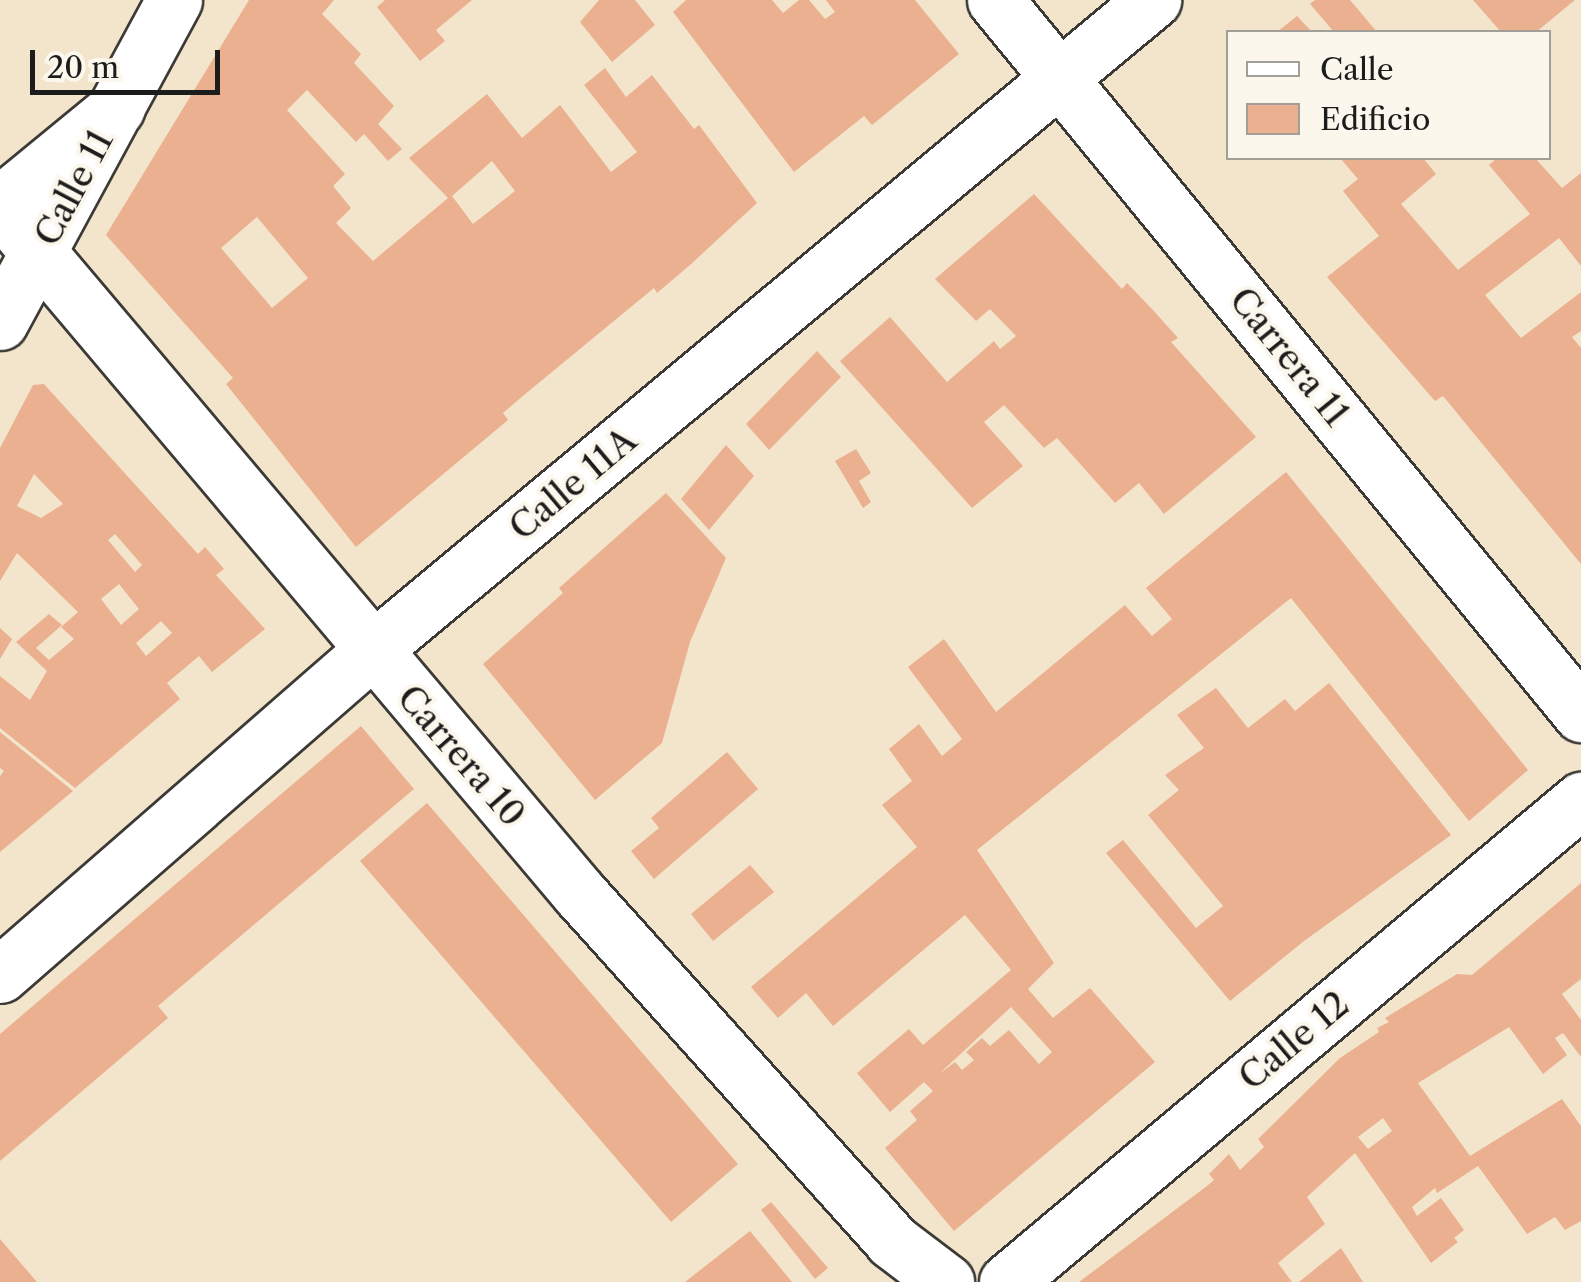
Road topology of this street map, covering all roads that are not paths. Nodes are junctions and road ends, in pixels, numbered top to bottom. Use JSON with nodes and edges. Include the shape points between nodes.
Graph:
{"nodes":[{"id":1,"x":174,"y":0,"type":"edge"},
{"id":2,"x":996,"y":0,"type":"edge"},
{"id":3,"x":1153,"y":0,"type":"edge"},
{"id":4,"x":1062,"y":79,"type":"junction"},
{"id":5,"x":117,"y":108,"type":"junction"},
{"id":6,"x":0,"y":206,"type":"edge"},
{"id":7,"x":38,"y":255,"type":"junction"},
{"id":8,"x":0,"y":322,"type":"edge"},
{"id":9,"x":371,"y":651,"type":"junction"},
{"id":10,"x":1581,"y":714,"type":"edge"},
{"id":11,"x":1581,"y":800,"type":"edge"},
{"id":12,"x":0,"y":975,"type":"edge"},
{"id":13,"x":946,"y":1282,"type":"edge"},
{"id":14,"x":1007,"y":1282,"type":"edge"}],
"edges":[{"from":1,"to":5,"type":"street","name":"Calle 11"},
{"from":2,"to":4,"type":"street","name":"Carrera 11"},
{"from":3,"to":4,"type":"street","name":"Calle 11A"},
{"from":4,"to":9,"type":"street","name":"Calle 11A"},
{"from":4,"to":10,"type":"street","name":"Carrera 11"},
{"from":5,"to":6,"type":"street"},
{"from":5,"to":7,"type":"street","name":"Calle 11"},
{"from":6,"to":7,"type":"street","name":"Carrera 10"},
{"from":7,"to":8,"type":"street","name":"Calle 11"},
{"from":7,"to":9,"type":"street","name":"Carrera 10"},
{"from":9,"to":12,"type":"street","name":"Calle 11A"},
{"from":9,"to":13,"type":"street","name":"Carrera 10","via":[[787,1127],[892,1241]]},
{"from":11,"to":14,"type":"street","name":"Calle 12"}]}
